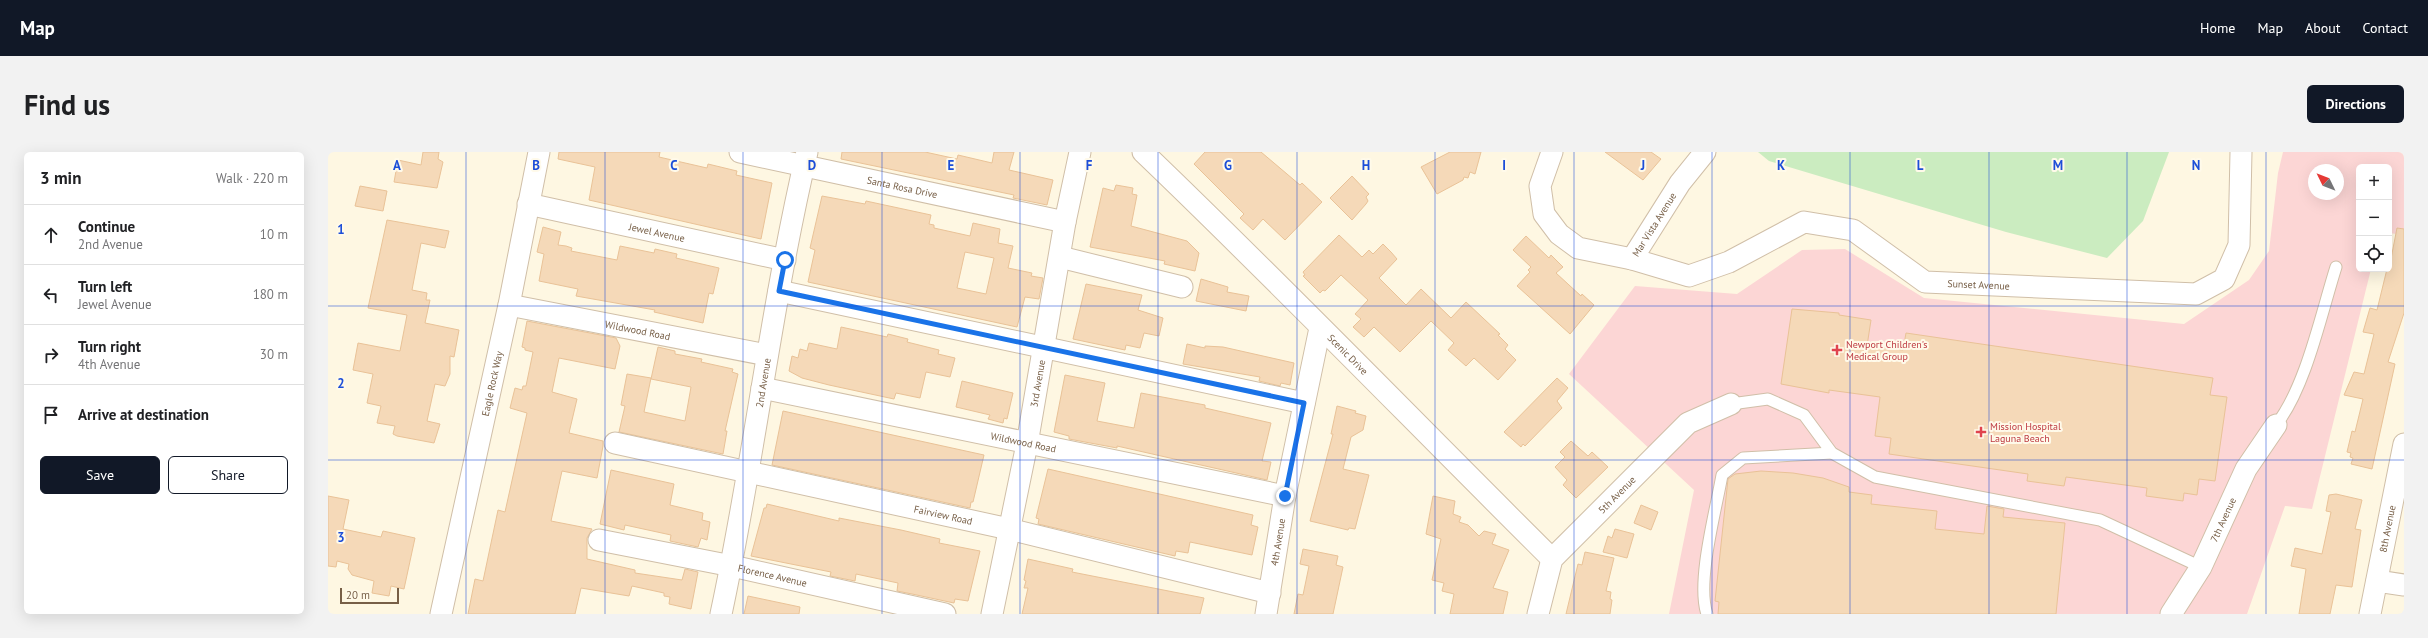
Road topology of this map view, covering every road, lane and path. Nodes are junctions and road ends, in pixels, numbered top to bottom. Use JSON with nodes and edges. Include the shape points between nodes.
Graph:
{"nodes":[{"id":1,"x":539,"y":152,"type":"edge"},
{"id":2,"x":740,"y":152,"type":"edge"},
{"id":3,"x":1080,"y":152,"type":"edge"},
{"id":4,"x":1143,"y":152,"type":"edge"},
{"id":5,"x":1552,"y":152,"type":"edge"},
{"id":6,"x":1705,"y":152,"type":"edge"},
{"id":7,"x":2241,"y":152,"type":"edge"},
{"id":8,"x":806,"y":160,"type":"edge"},
{"id":9,"x":528,"y":204,"type":"junction"},
{"id":10,"x":1065,"y":222,"type":"junction"},
{"id":11,"x":1060,"y":257,"type":"junction"},
{"id":12,"x":1632,"y":259,"type":"junction"},
{"id":13,"x":785,"y":260,"type":"junction"},
{"id":14,"x":2336,"y":267,"type":"dead end"},
{"id":15,"x":1182,"y":287,"type":"dead end"},
{"id":16,"x":779,"y":291,"type":"junction"},
{"id":17,"x":509,"y":304,"type":"junction"},
{"id":18,"x":1320,"y":328,"type":"junction"},
{"id":19,"x":1044,"y":347,"type":"junction"},
{"id":20,"x":767,"y":355,"type":"junction"},
{"id":21,"x":762,"y":388,"type":"junction"},
{"id":22,"x":1304,"y":403,"type":"junction"},
{"id":23,"x":1731,"y":404,"type":"joint"},
{"id":24,"x":2276,"y":425,"type":"joint"},
{"id":25,"x":615,"y":443,"type":"dead end"},
{"id":26,"x":1028,"y":444,"type":"junction"},
{"id":27,"x":2404,"y":444,"type":"edge"},
{"id":28,"x":1832,"y":453,"type":"junction"},
{"id":29,"x":747,"y":473,"type":"junction"},
{"id":30,"x":2399,"y":489,"type":"edge"},
{"id":31,"x":1285,"y":496,"type":"junction"},
{"id":32,"x":1009,"y":530,"type":"junction"},
{"id":33,"x":599,"y":540,"type":"dead end"},
{"id":34,"x":1552,"y":559,"type":"junction"},
{"id":35,"x":732,"y":566,"type":"junction"},
{"id":36,"x":2201,"y":567,"type":"junction"},
{"id":37,"x":2377,"y":581,"type":"junction"},
{"id":38,"x":2404,"y":585,"type":"edge"},
{"id":39,"x":1270,"y":593,"type":"junction"},
{"id":40,"x":441,"y":614,"type":"edge"},
{"id":41,"x":721,"y":614,"type":"edge"},
{"id":42,"x":945,"y":614,"type":"edge"},
{"id":43,"x":992,"y":614,"type":"edge"},
{"id":44,"x":1266,"y":614,"type":"edge"},
{"id":45,"x":1538,"y":614,"type":"edge"},
{"id":46,"x":1707,"y":614,"type":"edge"},
{"id":47,"x":2171,"y":614,"type":"edge"},
{"id":48,"x":2370,"y":614,"type":"edge"}],
"edges":[{"from":1,"to":9,"type":"street","name":"Eagle Rock Way"},
{"from":2,"to":8,"type":"street","name":"Santa Rosa Drive"},
{"from":3,"to":10,"type":"street","name":"3rd Avenue"},
{"from":4,"to":18,"type":"street","name":"Scenic Drive","via":[[1266,270]]},
{"from":5,"to":12,"type":"street","name":"Mar Vista Avenue","via":[[1540,186],[1544,214],[1559,234],[1578,248]]},
{"from":6,"to":12,"type":"street","name":"Mar Vista Avenue","via":[[1680,183]]},
{"from":7,"to":12,"type":"street","name":"Sunset Avenue","via":[[2239,245],[2224,279],[2196,294],[1925,282],[1853,230],[1804,222],[1729,262],[1689,276]]},
{"from":8,"to":10,"type":"street","name":"Santa Rosa Drive"},
{"from":8,"to":13,"type":"street","name":"2nd Avenue"},
{"from":9,"to":13,"type":"street","name":"Jewel Avenue"},
{"from":9,"to":17,"type":"street","name":"Eagle Rock Way"},
{"from":10,"to":11,"type":"street","name":"3rd Avenue"},
{"from":11,"to":15,"type":"street"},
{"from":11,"to":19,"type":"street","name":"3rd Avenue"},
{"from":13,"to":16,"type":"street","name":"2nd Avenue"},
{"from":14,"to":24,"type":"lane","via":[[2288,410]]},
{"from":16,"to":19,"type":"street"},
{"from":16,"to":20,"type":"street","name":"2nd Avenue"},
{"from":17,"to":20,"type":"street","name":"Wildwood Road"},
{"from":17,"to":40,"type":"street","name":"Eagle Rock Way"},
{"from":18,"to":22,"type":"street","name":"4th Avenue"},
{"from":18,"to":34,"type":"street","name":"Scenic Drive"},
{"from":19,"to":22,"type":"street"},
{"from":19,"to":26,"type":"street","name":"3rd Avenue"},
{"from":20,"to":21,"type":"street","name":"2nd Avenue"},
{"from":21,"to":26,"type":"street","name":"Wildwood Road"},
{"from":21,"to":29,"type":"street","name":"2nd Avenue"},
{"from":22,"to":31,"type":"street","name":"4th Avenue"},
{"from":23,"to":28,"type":"lane","via":[[1768,399],[1804,415]]},
{"from":23,"to":34,"type":"street","name":"5th Avenue","via":[[1688,423]]},
{"from":24,"to":36,"type":"street","name":"7th Avenue","via":[[2246,469]]},
{"from":25,"to":29,"type":"street","name":"Fairview Road"},
{"from":26,"to":31,"type":"street","name":"Wildwood Road"},
{"from":26,"to":32,"type":"street","name":"3rd Avenue"},
{"from":27,"to":30,"type":"street","name":"8th Avenue"},
{"from":28,"to":36,"type":"lane","via":[[1875,477],[2100,520]]},
{"from":28,"to":46,"type":"lane","via":[[1743,458],[1722,476],[1704,576]]},
{"from":29,"to":32,"type":"street","name":"Fairview Road"},
{"from":29,"to":35,"type":"street","name":"2nd Avenue"},
{"from":30,"to":37,"type":"street","name":"8th Avenue"},
{"from":31,"to":39,"type":"street","name":"4th Avenue"},
{"from":32,"to":39,"type":"street","name":"Fairview Road"},
{"from":32,"to":43,"type":"street","name":"3rd Avenue"},
{"from":33,"to":35,"type":"street","name":"Florence Avenue"},
{"from":34,"to":45,"type":"street"},
{"from":35,"to":41,"type":"street","name":"2nd Avenue"},
{"from":35,"to":42,"type":"street","name":"Florence Avenue"},
{"from":36,"to":47,"type":"street","name":"7th Avenue"},
{"from":37,"to":38,"type":"street"},
{"from":37,"to":48,"type":"street","name":"8th Avenue"},
{"from":39,"to":44,"type":"street","name":"4th Avenue"}]}
